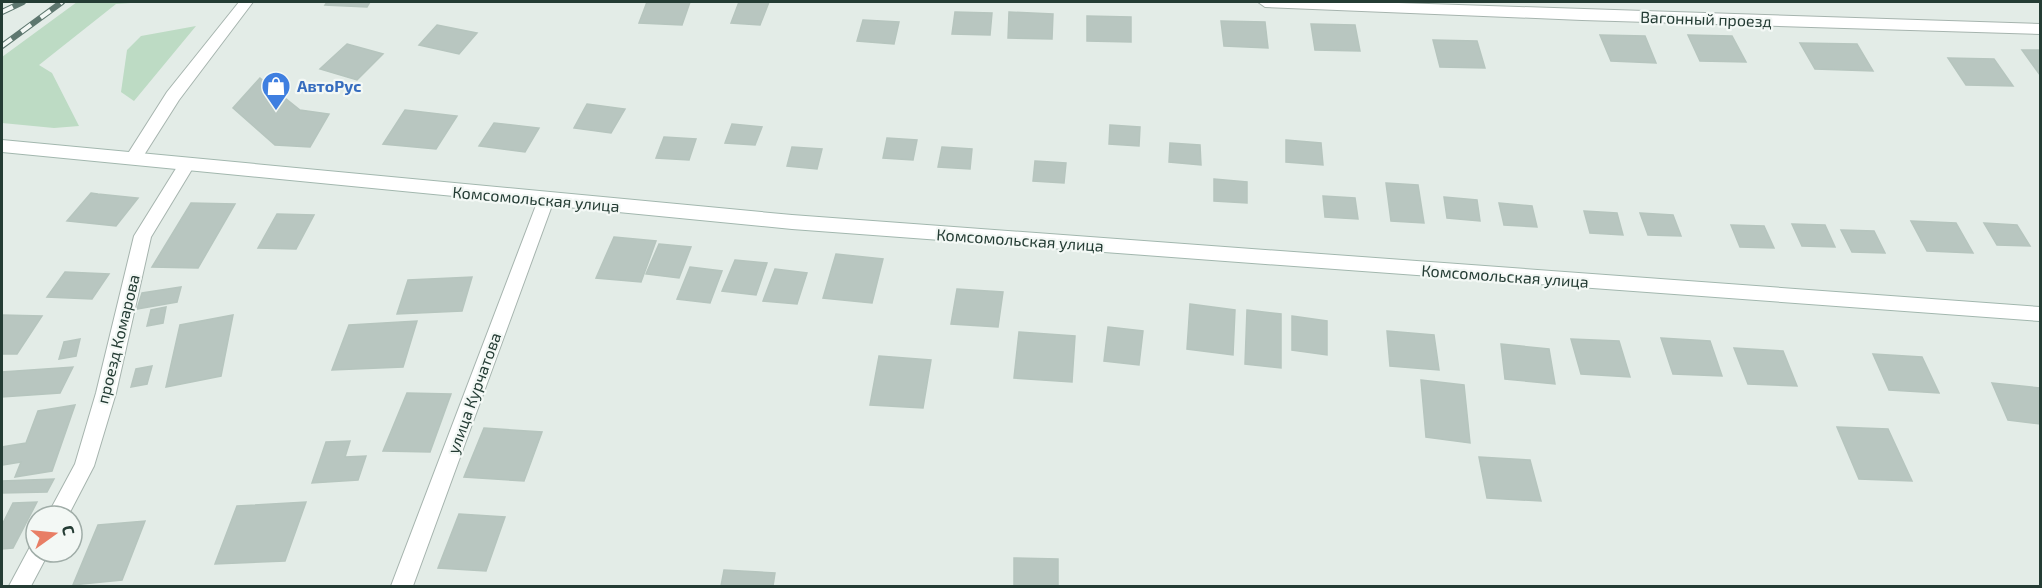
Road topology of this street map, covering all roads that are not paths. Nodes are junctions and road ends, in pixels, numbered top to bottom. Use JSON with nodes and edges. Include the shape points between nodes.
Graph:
{"nodes":[{"id":1,"x":246,"y":2,"type":"edge"},
{"id":2,"x":1264,"y":2,"type":"edge"},
{"id":3,"x":2040,"y":29,"type":"edge"},
{"id":4,"x":2,"y":146,"type":"edge"},
{"id":5,"x":133,"y":159,"type":"junction"},
{"id":6,"x":186,"y":166,"type":"junction"},
{"id":7,"x":546,"y":200,"type":"junction"},
{"id":8,"x":2040,"y":315,"type":"edge"},
{"id":9,"x":63,"y":504,"type":"edge"},
{"id":10,"x":32,"y":564,"type":"edge"},
{"id":11,"x":20,"y":586,"type":"edge"},
{"id":12,"x":402,"y":586,"type":"edge"}],
"edges":[{"from":1,"to":5,"type":"main road","via":[[173,96]]},
{"from":2,"to":3,"type":"main road","name":"Вагонный проезд"},
{"from":4,"to":5,"type":"main road","name":"Комсомольская улица"},
{"from":5,"to":6,"type":"main road","name":"Комсомольская улица"},
{"from":6,"to":7,"type":"main road","name":"Комсомольская улица"},
{"from":6,"to":9,"type":"main road","name":"проезд Комарова","via":[[143,236],[84,466]]},
{"from":7,"to":8,"type":"main road","name":"Комсомольская улица","via":[[792,222]]},
{"from":7,"to":12,"type":"main road","name":"улица Курчатова"},
{"from":10,"to":11,"type":"main road"}]}
